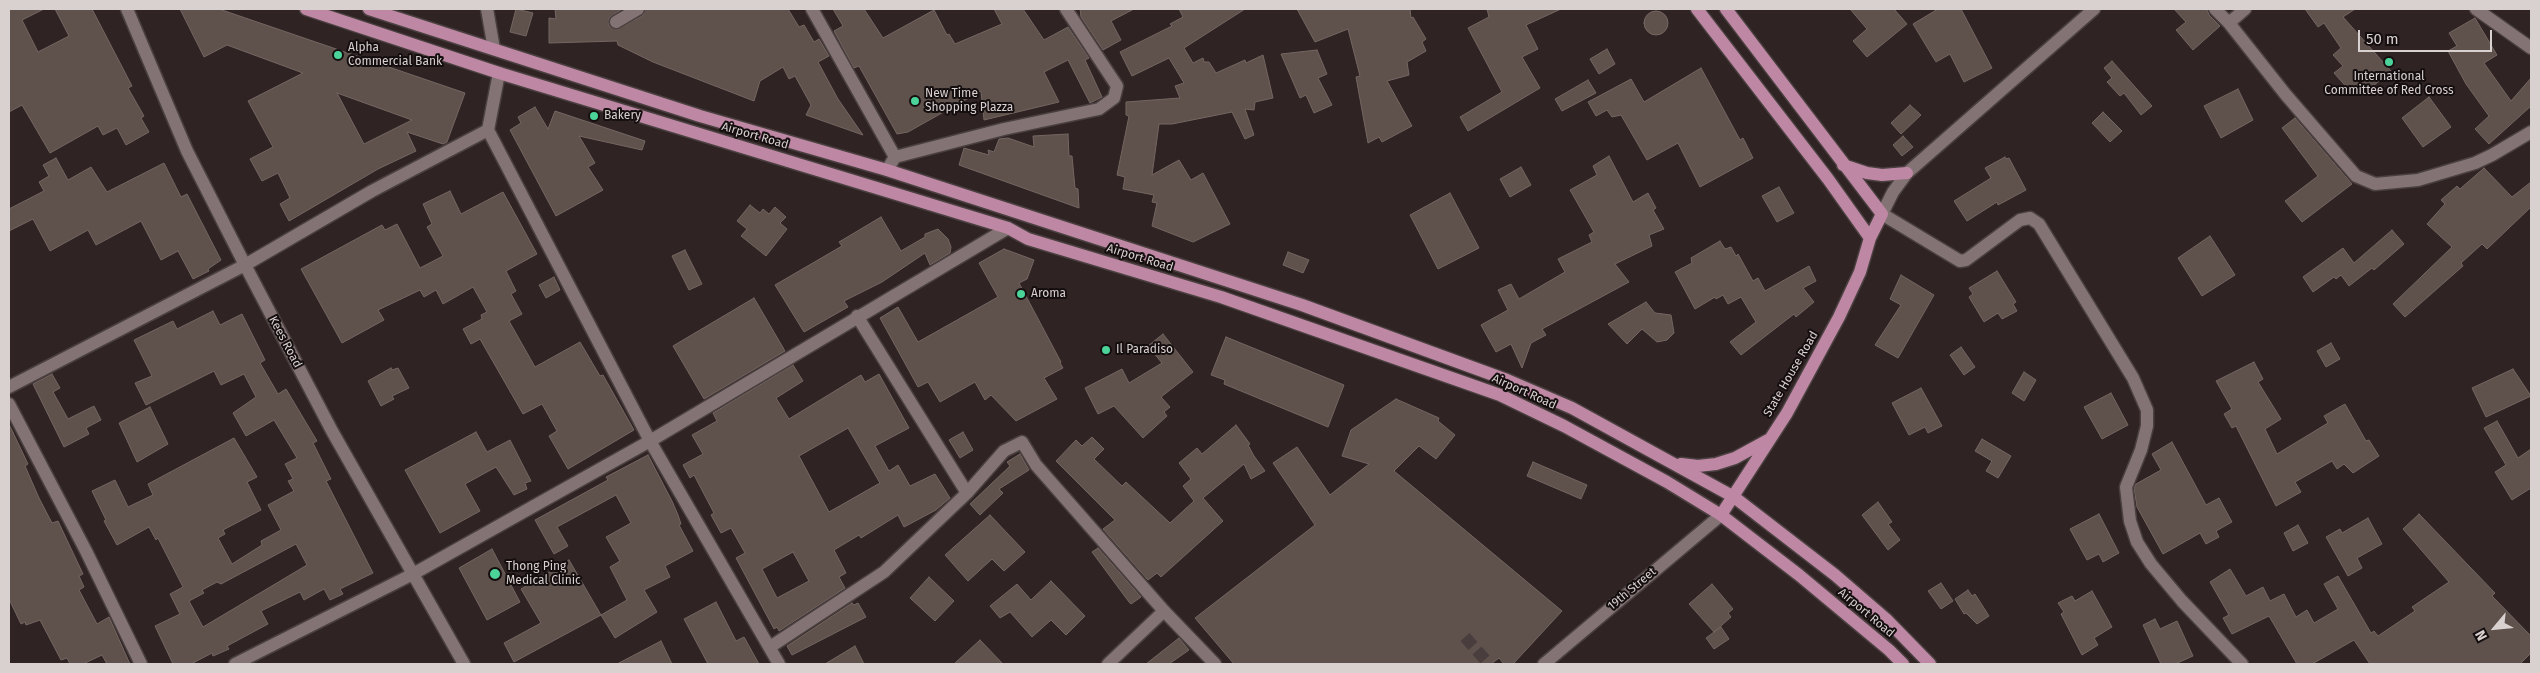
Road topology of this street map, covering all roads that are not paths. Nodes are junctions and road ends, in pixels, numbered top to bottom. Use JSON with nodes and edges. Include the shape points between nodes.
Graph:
{"nodes":[{"id":1,"x":127,"y":9,"type":"edge"},
{"id":2,"x":306,"y":9,"type":"edge"},
{"id":3,"x":369,"y":9,"type":"edge"},
{"id":4,"x":487,"y":9,"type":"edge"},
{"id":5,"x":638,"y":9,"type":"edge"},
{"id":6,"x":812,"y":9,"type":"edge"},
{"id":7,"x":1066,"y":9,"type":"edge"},
{"id":8,"x":1697,"y":9,"type":"edge"},
{"id":9,"x":1726,"y":9,"type":"edge"},
{"id":10,"x":2094,"y":9,"type":"edge"},
{"id":11,"x":2215,"y":9,"type":"edge"},
{"id":12,"x":2245,"y":9,"type":"edge"},
{"id":13,"x":2476,"y":9,"type":"edge"},
{"id":14,"x":616,"y":22,"type":"dead end"},
{"id":15,"x":2229,"y":23,"type":"junction"},
{"id":16,"x":2531,"y":48,"type":"edge"},
{"id":17,"x":494,"y":49,"type":"junction"},
{"id":18,"x":499,"y":73,"type":"junction"},
{"id":19,"x":488,"y":130,"type":"junction"},
{"id":20,"x":2531,"y":132,"type":"edge"},
{"id":21,"x":895,"y":157,"type":"junction"},
{"id":22,"x":1843,"y":164,"type":"junction"},
{"id":23,"x":887,"y":170,"type":"junction"},
{"id":24,"x":1906,"y":173,"type":"junction"},
{"id":25,"x":1882,"y":214,"type":"junction"},
{"id":26,"x":1008,"y":228,"type":"junction"},
{"id":27,"x":1870,"y":238,"type":"junction"},
{"id":28,"x":245,"y":265,"type":"junction"},
{"id":29,"x":1302,"y":304,"type":"junction"},
{"id":30,"x":857,"y":316,"type":"junction"},
{"id":31,"x":1297,"y":324,"type":"junction"},
{"id":32,"x":9,"y":387,"type":"edge"},
{"id":33,"x":9,"y":404,"type":"edge"},
{"id":34,"x":1768,"y":440,"type":"junction"},
{"id":35,"x":650,"y":441,"type":"junction"},
{"id":36,"x":1676,"y":464,"type":"junction"},
{"id":37,"x":967,"y":492,"type":"junction"},
{"id":38,"x":1734,"y":497,"type":"junction"},
{"id":39,"x":1722,"y":515,"type":"junction"},
{"id":40,"x":413,"y":574,"type":"junction"},
{"id":41,"x":1164,"y":611,"type":"junction"},
{"id":42,"x":770,"y":647,"type":"junction"},
{"id":43,"x":141,"y":664,"type":"edge"},
{"id":44,"x":235,"y":664,"type":"edge"},
{"id":45,"x":464,"y":664,"type":"edge"},
{"id":46,"x":779,"y":664,"type":"edge"},
{"id":47,"x":1108,"y":664,"type":"edge"},
{"id":48,"x":1215,"y":664,"type":"edge"},
{"id":49,"x":1544,"y":664,"type":"edge"},
{"id":50,"x":1903,"y":664,"type":"edge"},
{"id":51,"x":1930,"y":664,"type":"edge"},
{"id":52,"x":2242,"y":664,"type":"edge"}],
"edges":[{"from":1,"to":28,"type":"street","name":"Kees Road","via":[[187,150]]},
{"from":2,"to":18,"type":"main road","name":"Airport Road"},
{"from":3,"to":17,"type":"main road","name":"Airport Road"},
{"from":4,"to":17,"type":"street"},
{"from":5,"to":14,"type":"street"},
{"from":6,"to":21,"type":"street"},
{"from":7,"to":21,"type":"street","via":[[1118,86],[1114,98],[1100,109]]},
{"from":8,"to":27,"type":"main road"},
{"from":9,"to":22,"type":"main road"},
{"from":10,"to":24,"type":"street"},
{"from":11,"to":15,"type":"street"},
{"from":12,"to":15,"type":"street"},
{"from":13,"to":16,"type":"street"},
{"from":15,"to":20,"type":"street","via":[[2356,176],[2375,184],[2418,180],[2475,163]]},
{"from":17,"to":23,"type":"main road","name":"Airport Road","via":[[700,116]]},
{"from":18,"to":19,"type":"street"},
{"from":18,"to":26,"type":"main road","name":"Airport Road"},
{"from":19,"to":28,"type":"street","via":[[372,191]]},
{"from":19,"to":35,"type":"street"},
{"from":21,"to":23,"type":"street"},
{"from":22,"to":24,"type":"main road","via":[[1867,173]]},
{"from":22,"to":25,"type":"main road"},
{"from":23,"to":29,"type":"main road","name":"Airport Road"},
{"from":24,"to":25,"type":"street"},
{"from":25,"to":27,"type":"main road","name":"State House Road"},
{"from":25,"to":52,"type":"street","via":[[1960,262],[2020,220],[2030,218],[2039,224],[2133,378],[2146,410],[2140,450],[2126,487],[2130,521],[2137,542],[2182,602]]},
{"from":26,"to":30,"type":"street"},
{"from":26,"to":31,"type":"main road","name":"Airport Road","via":[[1028,239],[1221,297]]},
{"from":27,"to":34,"type":"main road","name":"State House Road","via":[[1860,272],[1839,317],[1787,413]]},
{"from":28,"to":32,"type":"street"},
{"from":28,"to":40,"type":"street","name":"Kees Road","via":[[332,431]]},
{"from":29,"to":31,"type":"main road"},
{"from":29,"to":36,"type":"main road","name":"Airport Road","via":[[1507,380],[1572,408]]},
{"from":30,"to":35,"type":"street"},
{"from":30,"to":37,"type":"street"},
{"from":31,"to":39,"type":"main road","name":"Airport Road","via":[[1500,395],[1564,426]]},
{"from":33,"to":43,"type":"street"},
{"from":34,"to":36,"type":"main road","via":[[1735,458],[1716,464]]},
{"from":34,"to":38,"type":"main road","name":"State House Road"},
{"from":35,"to":40,"type":"street"},
{"from":35,"to":42,"type":"street"},
{"from":36,"to":38,"type":"main road","name":"Airport Road"},
{"from":37,"to":41,"type":"street","via":[[1004,451],[1022,442],[1036,465]]},
{"from":37,"to":42,"type":"street","via":[[884,572]]},
{"from":38,"to":39,"type":"main road","name":"State House Road"},
{"from":38,"to":51,"type":"main road","name":"Airport Road","via":[[1835,576]]},
{"from":39,"to":49,"type":"street","name":"19th Street"},
{"from":39,"to":50,"type":"main road","name":"Airport Road","via":[[1799,575]]},
{"from":40,"to":44,"type":"street"},
{"from":40,"to":45,"type":"street","name":"Kees Road"},
{"from":41,"to":47,"type":"street"},
{"from":41,"to":48,"type":"street"},
{"from":42,"to":46,"type":"street"}]}
